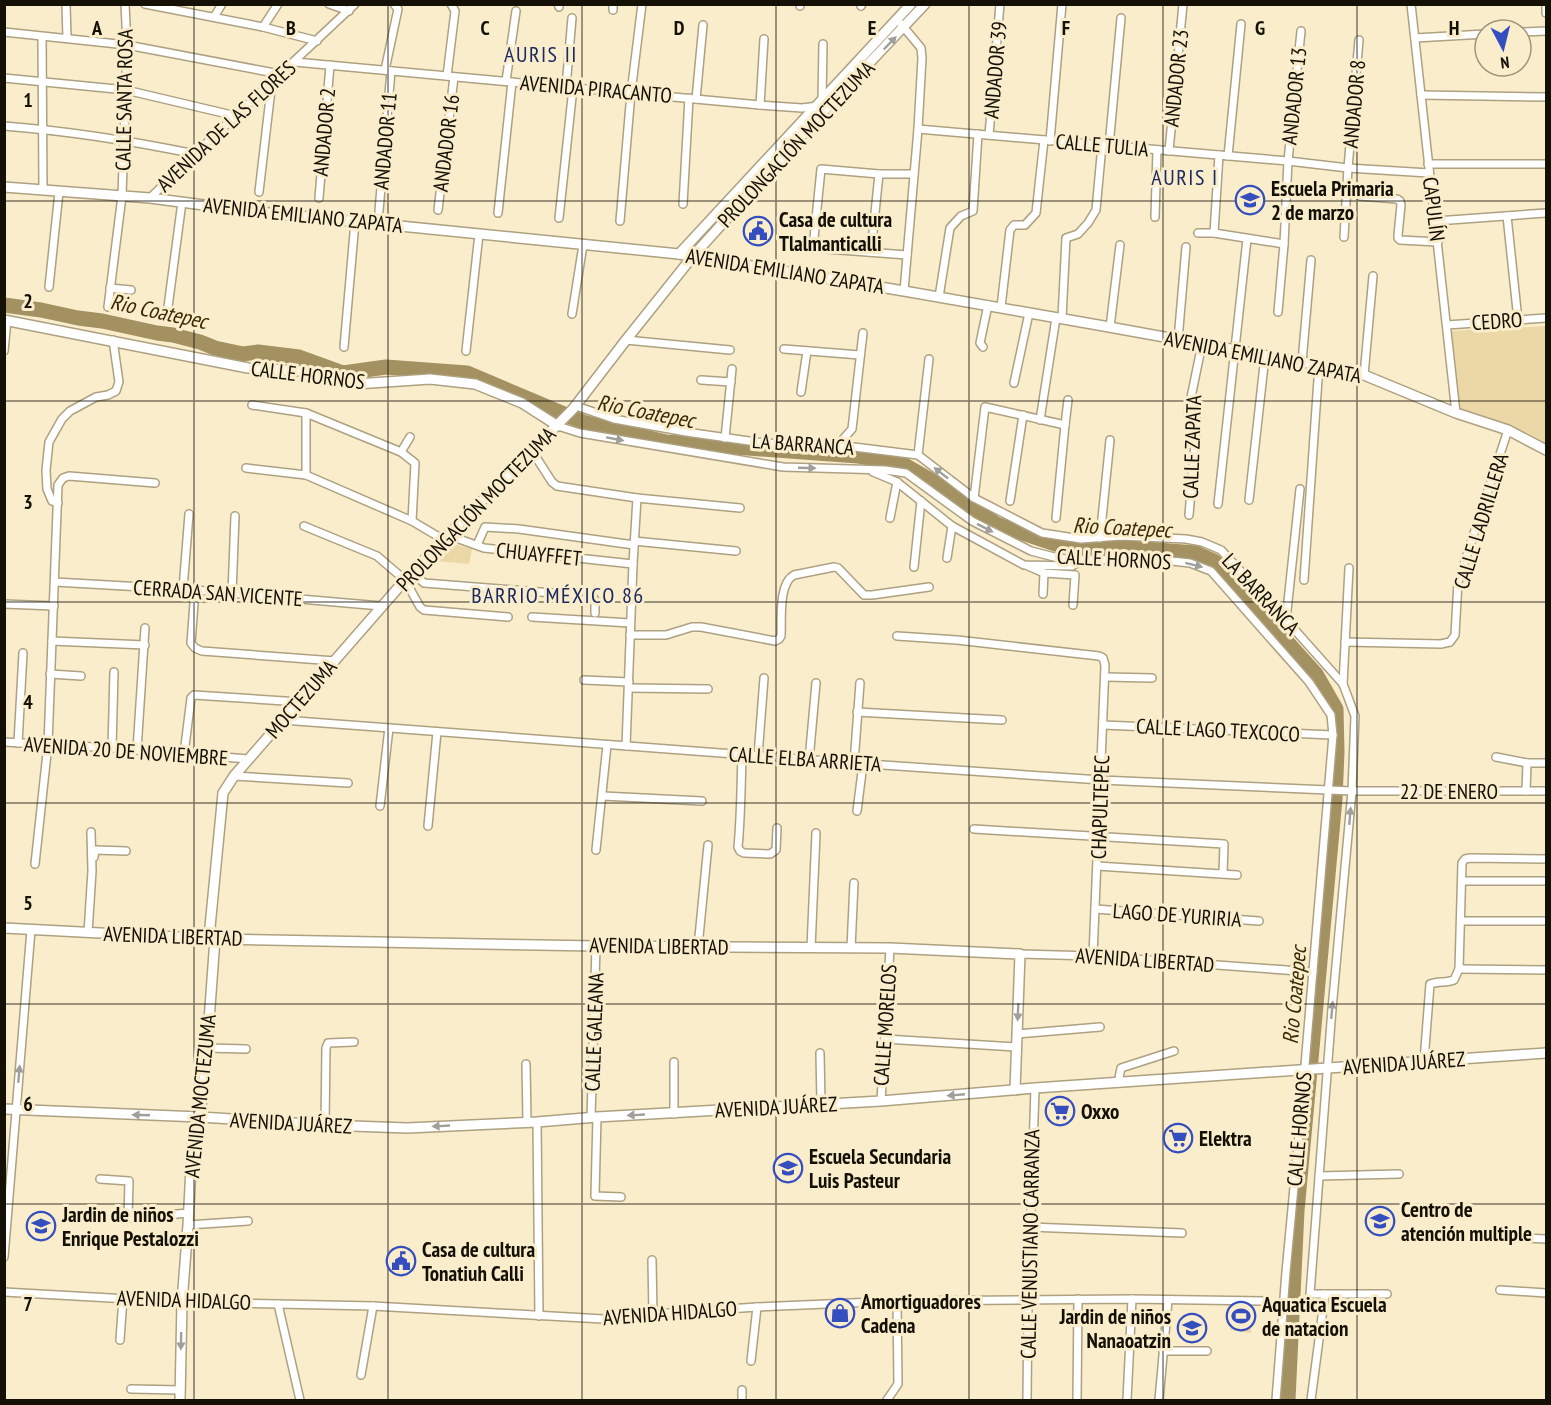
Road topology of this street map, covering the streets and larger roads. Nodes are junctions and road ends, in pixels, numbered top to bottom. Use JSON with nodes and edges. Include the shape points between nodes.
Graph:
{"nodes":[{"id":1,"x":66,"y":4,"type":"edge"},
{"id":2,"x":125,"y":4,"type":"edge"},
{"id":3,"x":145,"y":4,"type":"edge"},
{"id":4,"x":222,"y":4,"type":"edge"},
{"id":5,"x":278,"y":4,"type":"edge"},
{"id":6,"x":329,"y":4,"type":"edge"},
{"id":7,"x":355,"y":4,"type":"edge"},
{"id":8,"x":394,"y":4,"type":"edge"},
{"id":9,"x":451,"y":4,"type":"edge"},
{"id":10,"x":642,"y":4,"type":"edge"},
{"id":11,"x":911,"y":4,"type":"edge"},
{"id":12,"x":925,"y":4,"type":"edge"},
{"id":13,"x":1000,"y":4,"type":"edge"},
{"id":14,"x":1062,"y":4,"type":"edge"},
{"id":15,"x":1183,"y":4,"type":"edge"},
{"id":16,"x":1411,"y":4,"type":"edge"},
{"id":17,"x":1546,"y":4,"type":"edge"},
{"id":18,"x":349,"y":11,"type":"junction"},
{"id":19,"x":516,"y":11,"type":"dead end"},
{"id":20,"x":1546,"y":13,"type":"edge"},
{"id":21,"x":214,"y":17,"type":"junction"},
{"id":22,"x":572,"y":18,"type":"dead end"},
{"id":23,"x":1121,"y":18,"type":"dead end"},
{"id":24,"x":897,"y":20,"type":"junction"},
{"id":25,"x":1241,"y":24,"type":"dead end"},
{"id":26,"x":703,"y":25,"type":"dead end"},
{"id":27,"x":263,"y":27,"type":"junction"},
{"id":28,"x":904,"y":27,"type":"junction"},
{"id":29,"x":1301,"y":31,"type":"dead end"},
{"id":30,"x":4,"y":32,"type":"edge"},
{"id":31,"x":1473,"y":35,"type":"edge"},
{"id":32,"x":42,"y":37,"type":"junction"},
{"id":33,"x":67,"y":38,"type":"junction"},
{"id":34,"x":1415,"y":38,"type":"junction"},
{"id":35,"x":764,"y":39,"type":"dead end"},
{"id":36,"x":1359,"y":40,"type":"dead end"},
{"id":37,"x":317,"y":41,"type":"junction"},
{"id":38,"x":823,"y":44,"type":"dead end"},
{"id":39,"x":127,"y":45,"type":"junction"},
{"id":40,"x":295,"y":62,"type":"junction"},
{"id":41,"x":330,"y":65,"type":"junction"},
{"id":42,"x":388,"y":70,"type":"junction"},
{"id":43,"x":280,"y":74,"type":"junction"},
{"id":44,"x":451,"y":76,"type":"junction"},
{"id":45,"x":4,"y":78,"type":"edge"},
{"id":46,"x":273,"y":81,"type":"junction"},
{"id":47,"x":42,"y":82,"type":"junction"},
{"id":48,"x":510,"y":82,"type":"junction"},
{"id":49,"x":569,"y":87,"type":"junction"},
{"id":50,"x":126,"y":90,"type":"junction"},
{"id":51,"x":631,"y":93,"type":"junction"},
{"id":52,"x":1421,"y":95,"type":"junction"},
{"id":53,"x":1546,"y":97,"type":"edge"},
{"id":54,"x":692,"y":98,"type":"junction"},
{"id":55,"x":760,"y":105,"type":"junction"},
{"id":56,"x":821,"y":107,"type":"junction"},
{"id":57,"x":236,"y":116,"type":"junction"},
{"id":58,"x":4,"y":126,"type":"edge"},
{"id":59,"x":42,"y":129,"type":"junction"},
{"id":60,"x":918,"y":129,"type":"junction"},
{"id":61,"x":978,"y":134,"type":"junction"},
{"id":62,"x":989,"y":135,"type":"junction"},
{"id":63,"x":124,"y":140,"type":"junction"},
{"id":64,"x":1047,"y":140,"type":"junction"},
{"id":65,"x":1106,"y":145,"type":"junction"},
{"id":66,"x":1157,"y":150,"type":"junction"},
{"id":67,"x":1169,"y":151,"type":"junction"},
{"id":68,"x":195,"y":154,"type":"junction"},
{"id":69,"x":1219,"y":155,"type":"junction"},
{"id":70,"x":1228,"y":156,"type":"junction"},
{"id":71,"x":1288,"y":161,"type":"junction"},
{"id":72,"x":1546,"y":164,"type":"edge"},
{"id":73,"x":1428,"y":165,"type":"junction"},
{"id":74,"x":1348,"y":168,"type":"junction"},
{"id":75,"x":1429,"y":173,"type":"junction"},
{"id":76,"x":879,"y":174,"type":"junction"},
{"id":77,"x":914,"y":174,"type":"junction"},
{"id":78,"x":4,"y":187,"type":"edge"},
{"id":79,"x":43,"y":190,"type":"junction"},
{"id":80,"x":59,"y":192,"type":"junction"},
{"id":81,"x":259,"y":192,"type":"dead end"},
{"id":82,"x":122,"y":196,"type":"junction"},
{"id":83,"x":1360,"y":196,"type":"dead end"},
{"id":84,"x":150,"y":198,"type":"junction"},
{"id":85,"x":319,"y":198,"type":"dead end"},
{"id":86,"x":182,"y":202,"type":"junction"},
{"id":87,"x":683,"y":204,"type":"dead end"},
{"id":88,"x":438,"y":210,"type":"dead end"},
{"id":89,"x":379,"y":211,"type":"dead end"},
{"id":90,"x":498,"y":213,"type":"dead end"},
{"id":91,"x":1546,"y":213,"type":"edge"},
{"id":92,"x":1507,"y":216,"type":"junction"},
{"id":93,"x":1155,"y":217,"type":"dead end"},
{"id":94,"x":559,"y":218,"type":"dead end"},
{"id":95,"x":620,"y":221,"type":"dead end"},
{"id":96,"x":1436,"y":221,"type":"junction"},
{"id":97,"x":355,"y":222,"type":"junction"},
{"id":98,"x":1198,"y":233,"type":"dead end"},
{"id":99,"x":1214,"y":233,"type":"junction"},
{"id":100,"x":479,"y":234,"type":"junction"},
{"id":101,"x":1344,"y":237,"type":"dead end"},
{"id":102,"x":1247,"y":239,"type":"junction"},
{"id":103,"x":1438,"y":242,"type":"junction"},
{"id":104,"x":1284,"y":244,"type":"junction"},
{"id":105,"x":583,"y":245,"type":"junction"},
{"id":106,"x":1120,"y":245,"type":"dead end"},
{"id":107,"x":1186,"y":248,"type":"dead end"},
{"id":108,"x":870,"y":252,"type":"junction"},
{"id":109,"x":679,"y":254,"type":"junction"},
{"id":110,"x":907,"y":255,"type":"junction"},
{"id":111,"x":693,"y":256,"type":"junction"},
{"id":112,"x":1311,"y":260,"type":"dead end"},
{"id":113,"x":1373,"y":276,"type":"dead end"},
{"id":114,"x":49,"y":287,"type":"dead end"},
{"id":115,"x":110,"y":288,"type":"junction"},
{"id":116,"x":131,"y":290,"type":"dead end"},
{"id":117,"x":904,"y":291,"type":"junction"},
{"id":118,"x":939,"y":297,"type":"junction"},
{"id":119,"x":988,"y":305,"type":"junction"},
{"id":120,"x":108,"y":307,"type":"dead end"},
{"id":121,"x":168,"y":307,"type":"dead end"},
{"id":122,"x":1001,"y":308,"type":"junction"},
{"id":123,"x":1278,"y":312,"type":"dead end"},
{"id":124,"x":1029,"y":313,"type":"junction"},
{"id":125,"x":572,"y":314,"type":"dead end"},
{"id":126,"x":1059,"y":318,"type":"junction"},
{"id":127,"x":1546,"y":318,"type":"edge"},
{"id":128,"x":6,"y":320,"type":"edge"},
{"id":129,"x":1518,"y":320,"type":"junction"},
{"id":130,"x":1447,"y":325,"type":"junction"},
{"id":131,"x":1110,"y":327,"type":"junction"},
{"id":132,"x":863,"y":333,"type":"dead end"},
{"id":133,"x":113,"y":340,"type":"junction"},
{"id":134,"x":626,"y":340,"type":"junction"},
{"id":135,"x":1179,"y":340,"type":"junction"},
{"id":136,"x":1202,"y":344,"type":"junction"},
{"id":137,"x":344,"y":347,"type":"dead end"},
{"id":138,"x":983,"y":347,"type":"dead end"},
{"id":139,"x":784,"y":349,"type":"dead end"},
{"id":140,"x":730,"y":350,"type":"dead end"},
{"id":141,"x":4,"y":351,"type":"edge"},
{"id":142,"x":466,"y":351,"type":"dead end"},
{"id":143,"x":807,"y":351,"type":"junction"},
{"id":144,"x":1236,"y":351,"type":"junction"},
{"id":145,"x":861,"y":355,"type":"junction"},
{"id":146,"x":1265,"y":356,"type":"junction"},
{"id":147,"x":929,"y":359,"type":"dead end"},
{"id":148,"x":1302,"y":362,"type":"junction"},
{"id":149,"x":1320,"y":365,"type":"junction"},
{"id":150,"x":732,"y":369,"type":"dead end"},
{"id":151,"x":1364,"y":375,"type":"junction"},
{"id":152,"x":701,"y":380,"type":"dead end"},
{"id":153,"x":731,"y":382,"type":"junction"},
{"id":154,"x":1014,"y":383,"type":"dead end"},
{"id":155,"x":801,"y":392,"type":"dead end"},
{"id":156,"x":1068,"y":400,"type":"dead end"},
{"id":157,"x":252,"y":405,"type":"dead end"},
{"id":158,"x":575,"y":407,"type":"junction"},
{"id":159,"x":306,"y":413,"type":"junction"},
{"id":160,"x":1456,"y":413,"type":"junction"},
{"id":161,"x":1023,"y":416,"type":"junction"},
{"id":162,"x":1040,"y":420,"type":"junction"},
{"id":163,"x":559,"y":424,"type":"junction"},
{"id":164,"x":1065,"y":425,"type":"junction"},
{"id":165,"x":1508,"y":430,"type":"junction"},
{"id":166,"x":410,"y":436,"type":"dead end"},
{"id":167,"x":725,"y":438,"type":"junction"},
{"id":168,"x":1110,"y":440,"type":"dead end"},
{"id":169,"x":837,"y":446,"type":"junction"},
{"id":170,"x":1546,"y":450,"type":"edge"},
{"id":171,"x":532,"y":451,"type":"junction"},
{"id":172,"x":401,"y":452,"type":"junction"},
{"id":173,"x":918,"y":455,"type":"junction"},
{"id":174,"x":246,"y":468,"type":"dead end"},
{"id":175,"x":869,"y":471,"type":"junction"},
{"id":176,"x":306,"y":475,"type":"junction"},
{"id":177,"x":897,"y":482,"type":"junction"},
{"id":178,"x":155,"y":483,"type":"dead end"},
{"id":179,"x":1300,"y":489,"type":"dead end"},
{"id":180,"x":637,"y":498,"type":"junction"},
{"id":181,"x":975,"y":498,"type":"junction"},
{"id":182,"x":1249,"y":500,"type":"dead end"},
{"id":183,"x":921,"y":501,"type":"junction"},
{"id":184,"x":1010,"y":501,"type":"dead end"},
{"id":185,"x":58,"y":503,"type":"junction"},
{"id":186,"x":1218,"y":504,"type":"dead end"},
{"id":187,"x":740,"y":508,"type":"dead end"},
{"id":188,"x":189,"y":514,"type":"dead end"},
{"id":189,"x":1189,"y":515,"type":"dead end"},
{"id":190,"x":235,"y":516,"type":"dead end"},
{"id":191,"x":890,"y":518,"type":"dead end"},
{"id":192,"x":1056,"y":518,"type":"dead end"},
{"id":193,"x":411,"y":521,"type":"junction"},
{"id":194,"x":304,"y":526,"type":"dead end"},
{"id":195,"x":952,"y":526,"type":"junction"},
{"id":196,"x":446,"y":538,"type":"junction"},
{"id":197,"x":1100,"y":538,"type":"junction"},
{"id":198,"x":634,"y":543,"type":"junction"},
{"id":199,"x":477,"y":545,"type":"junction"},
{"id":200,"x":736,"y":551,"type":"dead end"},
{"id":201,"x":947,"y":558,"type":"dead end"},
{"id":202,"x":1082,"y":560,"type":"junction"},
{"id":203,"x":633,"y":564,"type":"junction"},
{"id":204,"x":1024,"y":565,"type":"junction"},
{"id":205,"x":914,"y":567,"type":"dead end"},
{"id":206,"x":1349,"y":568,"type":"dead end"},
{"id":207,"x":413,"y":573,"type":"junction"},
{"id":208,"x":1044,"y":573,"type":"junction"},
{"id":209,"x":405,"y":580,"type":"junction"},
{"id":210,"x":1304,"y":580,"type":"dead end"},
{"id":211,"x":55,"y":582,"type":"junction"},
{"id":212,"x":929,"y":587,"type":"dead end"},
{"id":213,"x":183,"y":589,"type":"junction"},
{"id":214,"x":195,"y":590,"type":"junction"},
{"id":215,"x":231,"y":593,"type":"junction"},
{"id":216,"x":1042,"y":594,"type":"dead end"},
{"id":217,"x":4,"y":603,"type":"edge"},
{"id":218,"x":1073,"y":605,"type":"dead end"},
{"id":219,"x":54,"y":606,"type":"junction"},
{"id":220,"x":381,"y":606,"type":"junction"},
{"id":221,"x":595,"y":613,"type":"dead end"},
{"id":222,"x":508,"y":617,"type":"dead end"},
{"id":223,"x":532,"y":617,"type":"dead end"},
{"id":224,"x":1286,"y":620,"type":"junction"},
{"id":225,"x":630,"y":623,"type":"junction"},
{"id":226,"x":145,"y":628,"type":"dead end"},
{"id":227,"x":630,"y":635,"type":"junction"},
{"id":228,"x":897,"y":636,"type":"dead end"},
{"id":229,"x":52,"y":641,"type":"junction"},
{"id":230,"x":1345,"y":642,"type":"junction"},
{"id":231,"x":145,"y":645,"type":"junction"},
{"id":232,"x":23,"y":653,"type":"dead end"},
{"id":233,"x":335,"y":661,"type":"junction"},
{"id":234,"x":114,"y":672,"type":"dead end"},
{"id":235,"x":50,"y":674,"type":"junction"},
{"id":236,"x":81,"y":676,"type":"dead end"},
{"id":237,"x":1105,"y":677,"type":"junction"},
{"id":238,"x":764,"y":678,"type":"dead end"},
{"id":239,"x":1152,"y":678,"type":"dead end"},
{"id":240,"x":584,"y":680,"type":"dead end"},
{"id":241,"x":816,"y":683,"type":"dead end"},
{"id":242,"x":860,"y":683,"type":"dead end"},
{"id":243,"x":1343,"y":684,"type":"junction"},
{"id":244,"x":629,"y":685,"type":"junction"},
{"id":245,"x":708,"y":690,"type":"dead end"},
{"id":246,"x":300,"y":702,"type":"junction"},
{"id":247,"x":858,"y":712,"type":"junction"},
{"id":248,"x":283,"y":720,"type":"junction"},
{"id":249,"x":1002,"y":720,"type":"dead end"},
{"id":250,"x":1103,"y":725,"type":"junction"},
{"id":251,"x":389,"y":728,"type":"junction"},
{"id":252,"x":437,"y":732,"type":"junction"},
{"id":253,"x":1333,"y":735,"type":"junction"},
{"id":254,"x":4,"y":742,"type":"edge"},
{"id":255,"x":18,"y":743,"type":"junction"},
{"id":256,"x":48,"y":744,"type":"junction"},
{"id":257,"x":607,"y":745,"type":"junction"},
{"id":258,"x":626,"y":746,"type":"junction"},
{"id":259,"x":112,"y":748,"type":"junction"},
{"id":260,"x":137,"y":750,"type":"junction"},
{"id":261,"x":184,"y":754,"type":"junction"},
{"id":262,"x":742,"y":755,"type":"junction"},
{"id":263,"x":758,"y":756,"type":"junction"},
{"id":264,"x":1496,"y":757,"type":"dead end"},
{"id":265,"x":248,"y":759,"type":"junction"},
{"id":266,"x":809,"y":760,"type":"junction"},
{"id":267,"x":854,"y":763,"type":"junction"},
{"id":268,"x":1527,"y":763,"type":"junction"},
{"id":269,"x":863,"y":764,"type":"junction"},
{"id":270,"x":1546,"y":764,"type":"edge"},
{"id":271,"x":234,"y":776,"type":"junction"},
{"id":272,"x":1101,"y":780,"type":"junction"},
{"id":273,"x":348,"y":783,"type":"dead end"},
{"id":274,"x":1330,"y":790,"type":"junction"},
{"id":275,"x":1351,"y":791,"type":"junction"},
{"id":276,"x":1526,"y":791,"type":"junction"},
{"id":277,"x":1546,"y":791,"type":"edge"},
{"id":278,"x":223,"y":793,"type":"joint"},
{"id":279,"x":603,"y":796,"type":"junction"},
{"id":280,"x":702,"y":801,"type":"dead end"},
{"id":281,"x":380,"y":806,"type":"dead end"},
{"id":282,"x":857,"y":811,"type":"dead end"},
{"id":283,"x":428,"y":826,"type":"dead end"},
{"id":284,"x":777,"y":828,"type":"dead end"},
{"id":285,"x":974,"y":829,"type":"dead end"},
{"id":286,"x":91,"y":832,"type":"dead end"},
{"id":287,"x":816,"y":833,"type":"dead end"},
{"id":288,"x":1099,"y":837,"type":"junction"},
{"id":289,"x":708,"y":846,"type":"dead end"},
{"id":290,"x":596,"y":850,"type":"dead end"},
{"id":291,"x":126,"y":851,"type":"dead end"},
{"id":292,"x":1546,"y":859,"type":"edge"},
{"id":293,"x":34,"y":864,"type":"dead end"},
{"id":294,"x":1097,"y":866,"type":"junction"},
{"id":295,"x":92,"y":871,"type":"junction"},
{"id":296,"x":1222,"y":874,"type":"junction"},
{"id":297,"x":1237,"y":875,"type":"dead end"},
{"id":298,"x":1462,"y":881,"type":"junction"},
{"id":299,"x":1546,"y":881,"type":"edge"},
{"id":300,"x":854,"y":883,"type":"dead end"},
{"id":301,"x":1095,"y":909,"type":"junction"},
{"id":302,"x":1259,"y":921,"type":"dead end"},
{"id":303,"x":1461,"y":921,"type":"junction"},
{"id":304,"x":1546,"y":921,"type":"edge"},
{"id":305,"x":4,"y":928,"type":"edge"},
{"id":306,"x":31,"y":930,"type":"junction"},
{"id":307,"x":88,"y":933,"type":"junction"},
{"id":308,"x":215,"y":939,"type":"junction"},
{"id":309,"x":596,"y":946,"type":"junction"},
{"id":310,"x":698,"y":947,"type":"junction"},
{"id":311,"x":811,"y":948,"type":"junction"},
{"id":312,"x":851,"y":948,"type":"junction"},
{"id":313,"x":890,"y":948,"type":"junction"},
{"id":314,"x":1020,"y":954,"type":"junction"},
{"id":315,"x":1093,"y":956,"type":"junction"},
{"id":316,"x":1459,"y":969,"type":"junction"},
{"id":317,"x":1546,"y":970,"type":"edge"},
{"id":318,"x":1313,"y":972,"type":"junction"},
{"id":319,"x":1100,"y":1027,"type":"dead end"},
{"id":320,"x":1017,"y":1034,"type":"junction"},
{"id":321,"x":885,"y":1039,"type":"junction"},
{"id":322,"x":354,"y":1042,"type":"dead end"},
{"id":323,"x":1016,"y":1047,"type":"junction"},
{"id":324,"x":207,"y":1048,"type":"junction"},
{"id":325,"x":246,"y":1049,"type":"dead end"},
{"id":326,"x":1174,"y":1051,"type":"dead end"},
{"id":327,"x":820,"y":1053,"type":"dead end"},
{"id":328,"x":1546,"y":1053,"type":"edge"},
{"id":329,"x":1424,"y":1060,"type":"junction"},
{"id":330,"x":674,"y":1062,"type":"dead end"},
{"id":331,"x":526,"y":1064,"type":"dead end"},
{"id":332,"x":1324,"y":1069,"type":"junction"},
{"id":333,"x":1306,"y":1070,"type":"junction"},
{"id":334,"x":1118,"y":1083,"type":"junction"},
{"id":335,"x":1035,"y":1088,"type":"junction"},
{"id":336,"x":1015,"y":1090,"type":"junction"},
{"id":337,"x":881,"y":1101,"type":"junction"},
{"id":338,"x":821,"y":1104,"type":"junction"},
{"id":339,"x":4,"y":1109,"type":"edge"},
{"id":340,"x":16,"y":1109,"type":"junction"},
{"id":341,"x":674,"y":1114,"type":"junction"},
{"id":342,"x":200,"y":1117,"type":"junction"},
{"id":343,"x":594,"y":1118,"type":"junction"},
{"id":344,"x":527,"y":1122,"type":"junction"},
{"id":345,"x":537,"y":1122,"type":"junction"},
{"id":346,"x":325,"y":1125,"type":"junction"},
{"id":347,"x":1399,"y":1174,"type":"dead end"},
{"id":348,"x":1319,"y":1176,"type":"junction"},
{"id":349,"x":100,"y":1179,"type":"dead end"},
{"id":350,"x":621,"y":1197,"type":"dead end"},
{"id":351,"x":189,"y":1213,"type":"junction"},
{"id":352,"x":248,"y":1221,"type":"dead end"},
{"id":353,"x":188,"y":1225,"type":"junction"},
{"id":354,"x":1030,"y":1227,"type":"junction"},
{"id":355,"x":1182,"y":1233,"type":"dead end"},
{"id":356,"x":1501,"y":1237,"type":"dead end"},
{"id":357,"x":5,"y":1238,"type":"edge"},
{"id":358,"x":1546,"y":1239,"type":"edge"},
{"id":359,"x":4,"y":1257,"type":"edge"},
{"id":360,"x":652,"y":1260,"type":"dead end"},
{"id":361,"x":1500,"y":1290,"type":"dead end"},
{"id":362,"x":4,"y":1292,"type":"edge"},
{"id":363,"x":1546,"y":1293,"type":"edge"},
{"id":364,"x":1325,"y":1294,"type":"junction"},
{"id":365,"x":1387,"y":1294,"type":"dead end"},
{"id":366,"x":123,"y":1298,"type":"junction"},
{"id":367,"x":1078,"y":1299,"type":"junction"},
{"id":368,"x":1132,"y":1299,"type":"junction"},
{"id":369,"x":1168,"y":1300,"type":"junction"},
{"id":370,"x":897,"y":1301,"type":"junction"},
{"id":371,"x":1028,"y":1301,"type":"junction"},
{"id":372,"x":1263,"y":1301,"type":"dead end"},
{"id":373,"x":182,"y":1302,"type":"junction"},
{"id":374,"x":278,"y":1304,"type":"junction"},
{"id":375,"x":373,"y":1306,"type":"junction"},
{"id":376,"x":757,"y":1307,"type":"junction"},
{"id":377,"x":653,"y":1314,"type":"junction"},
{"id":378,"x":539,"y":1316,"type":"junction"},
{"id":379,"x":120,"y":1341,"type":"dead end"},
{"id":380,"x":1163,"y":1351,"type":"junction"},
{"id":381,"x":1207,"y":1351,"type":"dead end"},
{"id":382,"x":751,"y":1361,"type":"dead end"},
{"id":383,"x":361,"y":1375,"type":"dead end"},
{"id":384,"x":131,"y":1389,"type":"dead end"},
{"id":385,"x":180,"y":1390,"type":"junction"},
{"id":386,"x":742,"y":1390,"type":"dead end"},
{"id":387,"x":180,"y":1401,"type":"edge"},
{"id":388,"x":300,"y":1401,"type":"edge"},
{"id":389,"x":742,"y":1401,"type":"edge"},
{"id":390,"x":887,"y":1401,"type":"edge"},
{"id":391,"x":1027,"y":1401,"type":"edge"},
{"id":392,"x":1077,"y":1401,"type":"edge"},
{"id":393,"x":1127,"y":1401,"type":"edge"},
{"id":394,"x":1159,"y":1401,"type":"edge"},
{"id":395,"x":1276,"y":1401,"type":"edge"},
{"id":396,"x":1311,"y":1401,"type":"edge"}],
"edges":[{"from":1,"to":33,"type":"street"},
{"from":2,"to":39,"type":"street","name":"CALLE SANTA ROSA"},
{"from":3,"to":21,"type":"street"},
{"from":4,"to":21,"type":"street"},
{"from":5,"to":27,"type":"street"},
{"from":6,"to":18,"type":"street"},
{"from":7,"to":18,"type":"street","name":"AVENIDA DE LAS FLORES"},
{"from":8,"to":42,"type":"street","name":"ANDADOR 11","via":[[398,9]]},
{"from":9,"to":44,"type":"street","name":"ANDADOR 16","via":[[455,11]]},
{"from":10,"to":51,"type":"street"},
{"from":11,"to":24,"type":"street","name":"PROLONGACIÓN MOCTEZUMA"},
{"from":12,"to":28,"type":"street","name":"PROLONGACIÓN MOCTEZUMA"},
{"from":13,"to":62,"type":"street","name":"ANDADOR 39"},
{"from":14,"to":64,"type":"street"},
{"from":15,"to":67,"type":"street","name":"ANDADOR 23"},
{"from":16,"to":34,"type":"street","name":"CAPULÍN"},
{"from":17,"to":20,"type":"street"},
{"from":18,"to":37,"type":"street","name":"AVENIDA DE LAS FLORES"},
{"from":19,"to":48,"type":"street"},
{"from":21,"to":27,"type":"street"},
{"from":22,"to":49,"type":"street"},
{"from":23,"to":65,"type":"street"},
{"from":24,"to":28,"type":"street"},
{"from":24,"to":56,"type":"street","name":"PROLONGACIÓN MOCTEZUMA"},
{"from":25,"to":70,"type":"street"},
{"from":26,"to":54,"type":"street"},
{"from":27,"to":37,"type":"street"},
{"from":56,"to":28,"type":"street","name":"PROLONGACIÓN MOCTEZUMA","one_way":true},
{"from":28,"to":60,"type":"street","via":[[921,48]]},
{"from":29,"to":71,"type":"street","name":"ANDADOR 13"},
{"from":30,"to":32,"type":"street"},
{"from":31,"to":34,"type":"street"},
{"from":32,"to":33,"type":"street"},
{"from":32,"to":47,"type":"street"},
{"from":33,"to":39,"type":"street"},
{"from":34,"to":52,"type":"street","name":"CAPULÍN"},
{"from":35,"to":55,"type":"street"},
{"from":36,"to":74,"type":"street","name":"ANDADOR 8"},
{"from":37,"to":40,"type":"street","name":"AVENIDA DE LAS FLORES"},
{"from":38,"to":56,"type":"street"},
{"from":39,"to":43,"type":"street"},
{"from":39,"to":50,"type":"street","name":"CALLE SANTA ROSA"},
{"from":40,"to":41,"type":"street","name":"AVENIDA PIRACANTO"},
{"from":40,"to":43,"type":"street","name":"AVENIDA DE LAS FLORES"},
{"from":41,"to":42,"type":"street","name":"AVENIDA PIRACANTO"},
{"from":41,"to":85,"type":"street","name":"ANDADOR 2"},
{"from":42,"to":44,"type":"street","name":"AVENIDA PIRACANTO"},
{"from":42,"to":89,"type":"street","name":"ANDADOR 11"},
{"from":43,"to":46,"type":"street","name":"AVENIDA DE LAS FLORES"},
{"from":44,"to":48,"type":"street","name":"AVENIDA PIRACANTO"},
{"from":44,"to":88,"type":"street","name":"ANDADOR 16"},
{"from":45,"to":47,"type":"street"},
{"from":46,"to":57,"type":"street","name":"AVENIDA DE LAS FLORES"},
{"from":46,"to":81,"type":"street"},
{"from":47,"to":50,"type":"street"},
{"from":47,"to":59,"type":"street"},
{"from":48,"to":49,"type":"street","name":"AVENIDA PIRACANTO"},
{"from":48,"to":90,"type":"street"},
{"from":49,"to":51,"type":"street","name":"AVENIDA PIRACANTO"},
{"from":49,"to":94,"type":"street"},
{"from":50,"to":57,"type":"street"},
{"from":50,"to":63,"type":"street","name":"CALLE SANTA ROSA"},
{"from":51,"to":54,"type":"street","name":"AVENIDA PIRACANTO"},
{"from":51,"to":95,"type":"street"},
{"from":52,"to":53,"type":"street"},
{"from":52,"to":73,"type":"street","name":"CAPULÍN"},
{"from":54,"to":55,"type":"street","name":"AVENIDA PIRACANTO"},
{"from":54,"to":87,"type":"street"},
{"from":55,"to":56,"type":"street","name":"AVENIDA PIRACANTO"},
{"from":56,"to":109,"type":"street","name":"PROLONGACIÓN MOCTEZUMA"},
{"from":56,"to":111,"type":"street","name":"PROLONGACIÓN MOCTEZUMA"},
{"from":57,"to":68,"type":"street","name":"AVENIDA DE LAS FLORES"},
{"from":58,"to":59,"type":"street"},
{"from":59,"to":63,"type":"street"},
{"from":59,"to":79,"type":"street"},
{"from":60,"to":61,"type":"street","name":"CALLE TULIA"},
{"from":60,"to":77,"type":"street"},
{"from":61,"to":62,"type":"street","name":"CALLE TULIA"},
{"from":61,"to":118,"type":"street","name":"ANDADOR 39","via":[[974,212],[961,216],[950,228]]},
{"from":62,"to":64,"type":"street","name":"CALLE TULIA"},
{"from":63,"to":68,"type":"street"},
{"from":63,"to":82,"type":"street","name":"CALLE SANTA ROSA"},
{"from":64,"to":65,"type":"street","name":"CALLE TULIA"},
{"from":64,"to":122,"type":"street","via":[[1036,213],[1025,225],[1014,225],[1010,230]]},
{"from":65,"to":66,"type":"street","name":"CALLE TULIA"},
{"from":65,"to":126,"type":"street","via":[[1096,210],[1078,234],[1066,237]]},
{"from":66,"to":67,"type":"street","name":"CALLE TULIA"},
{"from":66,"to":93,"type":"street"},
{"from":67,"to":69,"type":"street","name":"CALLE TULIA"},
{"from":68,"to":84,"type":"street","name":"AVENIDA DE LAS FLORES"},
{"from":69,"to":70,"type":"street","name":"CALLE TULIA"},
{"from":69,"to":99,"type":"street"},
{"from":70,"to":71,"type":"street","name":"CALLE TULIA"},
{"from":71,"to":74,"type":"street","name":"CALLE TULIA"},
{"from":71,"to":104,"type":"street","name":"ANDADOR 13"},
{"from":72,"to":73,"type":"street"},
{"from":73,"to":75,"type":"street","name":"CAPULÍN"},
{"from":74,"to":75,"type":"street","name":"CALLE TULIA"},
{"from":74,"to":101,"type":"street","name":"ANDADOR 8"},
{"from":75,"to":96,"type":"street","name":"CAPULÍN"},
{"from":76,"to":77,"type":"street"},
{"from":76,"to":108,"type":"street"},
{"from":76,"to":108,"type":"street","via":[[821,169],[813,248]]},
{"from":77,"to":110,"type":"street"},
{"from":78,"to":79,"type":"street","name":"AVENIDA EMILIANO ZAPATA"},
{"from":79,"to":80,"type":"street","name":"AVENIDA EMILIANO ZAPATA"},
{"from":80,"to":82,"type":"street","name":"AVENIDA EMILIANO ZAPATA"},
{"from":80,"to":114,"type":"street"},
{"from":82,"to":84,"type":"street","name":"AVENIDA EMILIANO ZAPATA"},
{"from":82,"to":115,"type":"street","name":"CALLE SANTA ROSA"},
{"from":83,"to":103,"type":"street","via":[[1400,201],[1400,240]]},
{"from":84,"to":86,"type":"street","name":"AVENIDA EMILIANO ZAPATA"},
{"from":86,"to":97,"type":"street","name":"AVENIDA EMILIANO ZAPATA"},
{"from":86,"to":121,"type":"street"},
{"from":91,"to":92,"type":"street"},
{"from":92,"to":96,"type":"street"},
{"from":92,"to":129,"type":"street"},
{"from":96,"to":103,"type":"street","name":"CAPULÍN"},
{"from":97,"to":100,"type":"street","name":"AVENIDA EMILIANO ZAPATA"},
{"from":97,"to":137,"type":"street"},
{"from":98,"to":99,"type":"street"},
{"from":99,"to":102,"type":"street"},
{"from":100,"to":105,"type":"street","name":"AVENIDA EMILIANO ZAPATA"},
{"from":100,"to":142,"type":"street"},
{"from":102,"to":104,"type":"street"},
{"from":102,"to":144,"type":"street"},
{"from":103,"to":130,"type":"street","name":"CAPULÍN"},
{"from":104,"to":123,"type":"street","name":"ANDADOR 13"},
{"from":105,"to":109,"type":"street","name":"AVENIDA EMILIANO ZAPATA"},
{"from":105,"to":125,"type":"street"},
{"from":106,"to":131,"type":"street"},
{"from":107,"to":135,"type":"street"},
{"from":108,"to":110,"type":"street"},
{"from":109,"to":111,"type":"street","name":"AVENIDA EMILIANO ZAPATA"},
{"from":110,"to":117,"type":"street"},
{"from":111,"to":117,"type":"street","name":"AVENIDA EMILIANO ZAPATA"},
{"from":111,"to":134,"type":"street","name":"PROLONGACIÓN MOCTEZUMA"},
{"from":112,"to":148,"type":"street"},
{"from":113,"to":151,"type":"street"},
{"from":115,"to":116,"type":"street"},
{"from":115,"to":120,"type":"street","name":"CALLE SANTA ROSA"},
{"from":117,"to":118,"type":"street","name":"AVENIDA EMILIANO ZAPATA"},
{"from":118,"to":119,"type":"street","name":"AVENIDA EMILIANO ZAPATA"},
{"from":119,"to":122,"type":"street","name":"AVENIDA EMILIANO ZAPATA"},
{"from":119,"to":138,"type":"street","via":[[980,343]]},
{"from":122,"to":124,"type":"street","name":"AVENIDA EMILIANO ZAPATA"},
{"from":124,"to":126,"type":"street","name":"AVENIDA EMILIANO ZAPATA"},
{"from":124,"to":154,"type":"street"},
{"from":126,"to":131,"type":"street","name":"AVENIDA EMILIANO ZAPATA"},
{"from":126,"to":162,"type":"street"},
{"from":127,"to":129,"type":"street","name":"CEDRO"},
{"from":128,"to":133,"type":"street","name":"CALLE HORNOS"},
{"from":128,"to":141,"type":"street"},
{"from":129,"to":130,"type":"street","name":"CEDRO"},
{"from":130,"to":160,"type":"street","name":"CAPULÍN"},
{"from":131,"to":135,"type":"street","name":"AVENIDA EMILIANO ZAPATA"},
{"from":132,"to":145,"type":"street"},
{"from":133,"to":163,"type":"street","name":"CALLE HORNOS","via":[[248,368],[301,371],[356,384],[430,379],[475,384],[522,402]]},
{"from":133,"to":185,"type":"street","via":[[119,382],[116,391],[70,411],[49,441],[47,489],[52,501]]},
{"from":134,"to":140,"type":"street"},
{"from":134,"to":158,"type":"street","name":"PROLONGACIÓN MOCTEZUMA"},
{"from":135,"to":136,"type":"street","name":"AVENIDA EMILIANO ZAPATA"},
{"from":136,"to":144,"type":"street","name":"AVENIDA EMILIANO ZAPATA"},
{"from":136,"to":189,"type":"street","name":"CALLE ZAPATA","via":[[1188,412],[1197,420]]},
{"from":139,"to":143,"type":"street"},
{"from":143,"to":145,"type":"street"},
{"from":143,"to":155,"type":"street"},
{"from":144,"to":146,"type":"street","name":"AVENIDA EMILIANO ZAPATA"},
{"from":144,"to":186,"type":"street"},
{"from":145,"to":169,"type":"street","via":[[852,429]]},
{"from":146,"to":148,"type":"street","name":"AVENIDA EMILIANO ZAPATA"},
{"from":146,"to":182,"type":"street"},
{"from":147,"to":173,"type":"street"},
{"from":148,"to":149,"type":"street","name":"AVENIDA EMILIANO ZAPATA"},
{"from":149,"to":151,"type":"street","name":"AVENIDA EMILIANO ZAPATA"},
{"from":149,"to":210,"type":"street"},
{"from":150,"to":153,"type":"street"},
{"from":151,"to":160,"type":"street","name":"AVENIDA EMILIANO ZAPATA"},
{"from":152,"to":153,"type":"street"},
{"from":153,"to":167,"type":"street"},
{"from":156,"to":164,"type":"street"},
{"from":157,"to":159,"type":"street"},
{"from":158,"to":163,"type":"street","name":"PROLONGACIÓN MOCTEZUMA"},
{"from":158,"to":167,"type":"street","name":"LA BARRANCA","via":[[614,419]]},
{"from":159,"to":172,"type":"street"},
{"from":159,"to":176,"type":"street"},
{"from":160,"to":165,"type":"street","name":"AVENIDA EMILIANO ZAPATA"},
{"from":161,"to":162,"type":"street"},
{"from":161,"to":181,"type":"street","via":[[985,407]]},
{"from":161,"to":184,"type":"street"},
{"from":162,"to":164,"type":"street"},
{"from":163,"to":171,"type":"street","name":"PROLONGACIÓN MOCTEZUMA"},
{"from":163,"to":175,"type":"street","name":"CALLE HORNOS","one_way":true,"via":[[580,433],[783,467]]},
{"from":164,"to":192,"type":"street"},
{"from":165,"to":170,"type":"street","name":"AVENIDA EMILIANO ZAPATA"},
{"from":165,"to":230,"type":"street","name":"CALLE LADRILLERA","via":[[1458,582],[1455,635],[1450,642]]},
{"from":166,"to":172,"type":"street"},
{"from":167,"to":169,"type":"street","name":"LA BARRANCA"},
{"from":168,"to":197,"type":"street"},
{"from":169,"to":173,"type":"street","name":"LA BARRANCA"},
{"from":171,"to":180,"type":"street","via":[[557,486]]},
{"from":171,"to":196,"type":"street","name":"PROLONGACIÓN MOCTEZUMA"},
{"from":172,"to":193,"type":"street","via":[[415,463]]},
{"from":181,"to":173,"type":"street","name":"LA BARRANCA","one_way":true},
{"from":174,"to":176,"type":"street","name":"CHUAYFFET"},
{"from":175,"to":177,"type":"street"},
{"from":175,"to":202,"type":"street","name":"CALLE HORNOS","one_way":true,"via":[[906,473],[972,521],[1031,551]]},
{"from":176,"to":193,"type":"street","name":"CHUAYFFET"},
{"from":177,"to":183,"type":"street"},
{"from":177,"to":191,"type":"street"},
{"from":178,"to":185,"type":"street","via":[[69,476],[58,485]]},
{"from":179,"to":224,"type":"street"},
{"from":180,"to":187,"type":"street"},
{"from":180,"to":198,"type":"street"},
{"from":181,"to":197,"type":"street","name":"LA BARRANCA","via":[[1042,533]]},
{"from":183,"to":195,"type":"street"},
{"from":183,"to":205,"type":"street"},
{"from":185,"to":211,"type":"street"},
{"from":188,"to":213,"type":"street"},
{"from":190,"to":215,"type":"street"},
{"from":193,"to":196,"type":"street","name":"CHUAYFFET"},
{"from":194,"to":209,"type":"street","via":[[377,556]]},
{"from":195,"to":201,"type":"street"},
{"from":195,"to":204,"type":"street"},
{"from":196,"to":199,"type":"street","name":"CHUAYFFET"},
{"from":196,"to":207,"type":"street","name":"PROLONGACIÓN MOCTEZUMA"},
{"from":197,"to":224,"type":"street","name":"LA BARRANCA","via":[[1186,539],[1221,550]]},
{"from":198,"to":199,"type":"street","via":[[485,527]]},
{"from":198,"to":200,"type":"street"},
{"from":198,"to":203,"type":"street"},
{"from":199,"to":203,"type":"street","name":"CHUAYFFET"},
{"from":202,"to":204,"type":"street","via":[[1072,566]]},
{"from":202,"to":253,"type":"street","name":"CALLE HORNOS","one_way":true,"via":[[1153,559],[1190,563],[1211,571],[1309,681],[1331,715]]},
{"from":203,"to":225,"type":"street"},
{"from":204,"to":208,"type":"street"},
{"from":206,"to":230,"type":"street"},
{"from":207,"to":209,"type":"street","name":"PROLONGACIÓN MOCTEZUMA"},
{"from":207,"to":221,"type":"street","via":[[424,583],[592,596]]},
{"from":208,"to":216,"type":"street"},
{"from":208,"to":218,"type":"street","via":[[1075,575]]},
{"from":209,"to":220,"type":"street","name":"PROLONGACIÓN MOCTEZUMA"},
{"from":209,"to":222,"type":"street","via":[[424,610]]},
{"from":211,"to":213,"type":"street","name":"CERRADA SAN VICENTE"},
{"from":211,"to":219,"type":"street"},
{"from":212,"to":227,"type":"street","via":[[864,595],[834,567],[790,577],[784,589],[781,636],[774,641],[702,627],[666,635]]},
{"from":213,"to":214,"type":"street","name":"CERRADA SAN VICENTE"},
{"from":214,"to":215,"type":"street","name":"CERRADA SAN VICENTE"},
{"from":214,"to":233,"type":"street","via":[[191,643],[195,648]]},
{"from":215,"to":220,"type":"street","name":"CERRADA SAN VICENTE"},
{"from":217,"to":219,"type":"street"},
{"from":219,"to":229,"type":"street"},
{"from":220,"to":233,"type":"street","name":"MOCTEZUMA"},
{"from":223,"to":225,"type":"street"},
{"from":224,"to":243,"type":"street","name":"LA BARRANCA"},
{"from":225,"to":227,"type":"street"},
{"from":226,"to":231,"type":"street"},
{"from":227,"to":244,"type":"street"},
{"from":228,"to":237,"type":"street","name":"CHAPULTEPEC","via":[[1099,656],[1103,658]]},
{"from":229,"to":231,"type":"street"},
{"from":229,"to":235,"type":"street"},
{"from":230,"to":243,"type":"street"},
{"from":231,"to":260,"type":"street"},
{"from":232,"to":255,"type":"street"},
{"from":233,"to":246,"type":"street","name":"MOCTEZUMA"},
{"from":234,"to":259,"type":"street"},
{"from":235,"to":236,"type":"street"},
{"from":235,"to":256,"type":"street"},
{"from":237,"to":239,"type":"street"},
{"from":237,"to":250,"type":"street","name":"CHAPULTEPEC"},
{"from":238,"to":263,"type":"street"},
{"from":240,"to":244,"type":"street"},
{"from":241,"to":266,"type":"street"},
{"from":242,"to":247,"type":"street"},
{"from":243,"to":275,"type":"street","name":"LA BARRANCA","via":[[1355,716]]},
{"from":244,"to":245,"type":"street"},
{"from":244,"to":258,"type":"street"},
{"from":246,"to":248,"type":"street","name":"MOCTEZUMA"},
{"from":246,"to":261,"type":"street","via":[[194,695]]},
{"from":247,"to":249,"type":"street"},
{"from":247,"to":267,"type":"street"},
{"from":248,"to":251,"type":"street","name":"CALLE ELBA ARRIETA"},
{"from":248,"to":265,"type":"street","name":"MOCTEZUMA"},
{"from":250,"to":253,"type":"street","name":"CALLE LAGO TEXCOCO"},
{"from":250,"to":272,"type":"street","name":"CHAPULTEPEC"},
{"from":251,"to":252,"type":"street","name":"CALLE ELBA ARRIETA"},
{"from":251,"to":281,"type":"street"},
{"from":252,"to":257,"type":"street","name":"CALLE ELBA ARRIETA"},
{"from":252,"to":283,"type":"street"},
{"from":253,"to":274,"type":"street","name":"CALLE HORNOS"},
{"from":254,"to":255,"type":"street","name":"AVENIDA 20 DE NOVIEMBRE"},
{"from":255,"to":256,"type":"street","name":"AVENIDA 20 DE NOVIEMBRE"},
{"from":256,"to":259,"type":"street","name":"AVENIDA 20 DE NOVIEMBRE"},
{"from":256,"to":293,"type":"street"},
{"from":257,"to":258,"type":"street","name":"CALLE ELBA ARRIETA"},
{"from":257,"to":279,"type":"street"},
{"from":258,"to":262,"type":"street","name":"CALLE ELBA ARRIETA"},
{"from":259,"to":260,"type":"street","name":"AVENIDA 20 DE NOVIEMBRE"},
{"from":260,"to":261,"type":"street","name":"AVENIDA 20 DE NOVIEMBRE"},
{"from":261,"to":265,"type":"street","name":"AVENIDA 20 DE NOVIEMBRE"},
{"from":262,"to":263,"type":"street","name":"CALLE ELBA ARRIETA"},
{"from":262,"to":284,"type":"street","via":[[738,848],[744,853],[774,853]]},
{"from":263,"to":266,"type":"street","name":"CALLE ELBA ARRIETA"},
{"from":264,"to":268,"type":"street"},
{"from":265,"to":271,"type":"street","name":"MOCTEZUMA"},
{"from":266,"to":267,"type":"street","name":"CALLE ELBA ARRIETA"},
{"from":267,"to":269,"type":"street","name":"CALLE ELBA ARRIETA"},
{"from":268,"to":270,"type":"street"},
{"from":268,"to":276,"type":"street"},
{"from":269,"to":272,"type":"street","name":"CALLE ELBA ARRIETA"},
{"from":269,"to":282,"type":"street"},
{"from":271,"to":273,"type":"street"},
{"from":271,"to":278,"type":"street","name":"MOCTEZUMA"},
{"from":272,"to":274,"type":"street","name":"CALLE ELBA ARRIETA"},
{"from":272,"to":288,"type":"street","name":"CHAPULTEPEC"},
{"from":274,"to":275,"type":"street","name":"22 DE ENERO"},
{"from":274,"to":318,"type":"street","name":"CALLE HORNOS"},
{"from":275,"to":276,"type":"street","name":"22 DE ENERO"},
{"from":332,"to":275,"type":"street","name":"LA BARRANCA","one_way":true},
{"from":276,"to":277,"type":"street","name":"22 DE ENERO"},
{"from":278,"to":308,"type":"street","name":"AVENIDA MOCTEZUMA","via":[[210,927]]},
{"from":279,"to":280,"type":"street"},
{"from":279,"to":290,"type":"street"},
{"from":285,"to":288,"type":"street"},
{"from":286,"to":295,"type":"street"},
{"from":287,"to":311,"type":"street"},
{"from":288,"to":294,"type":"street","name":"CHAPULTEPEC"},
{"from":288,"to":296,"type":"street","via":[[1224,843]]},
{"from":289,"to":310,"type":"street"},
{"from":291,"to":295,"type":"street","via":[[95,850]]},
{"from":292,"to":298,"type":"street","via":[[1470,858],[1462,863]]},
{"from":294,"to":296,"type":"street"},
{"from":294,"to":301,"type":"street","name":"CHAPULTEPEC"},
{"from":295,"to":307,"type":"street"},
{"from":296,"to":297,"type":"street"},
{"from":298,"to":299,"type":"street"},
{"from":298,"to":303,"type":"street"},
{"from":300,"to":312,"type":"street","name":"CALLE MORELOS"},
{"from":301,"to":302,"type":"street","name":"LAGO DE YURIRIA"},
{"from":301,"to":315,"type":"street","name":"CHAPULTEPEC"},
{"from":303,"to":304,"type":"street"},
{"from":303,"to":316,"type":"street"},
{"from":305,"to":306,"type":"street","name":"AVENIDA LIBERTAD"},
{"from":306,"to":307,"type":"street","name":"AVENIDA LIBERTAD"},
{"from":340,"to":306,"type":"street","one_way":true},
{"from":307,"to":308,"type":"street","name":"AVENIDA LIBERTAD"},
{"from":308,"to":309,"type":"street","name":"AVENIDA LIBERTAD"},
{"from":308,"to":324,"type":"street","name":"AVENIDA MOCTEZUMA"},
{"from":309,"to":310,"type":"street","name":"AVENIDA LIBERTAD"},
{"from":309,"to":343,"type":"street","name":"CALLE GALEANA"},
{"from":310,"to":311,"type":"street","name":"AVENIDA LIBERTAD"},
{"from":311,"to":312,"type":"street","name":"AVENIDA LIBERTAD"},
{"from":312,"to":313,"type":"street","name":"AVENIDA LIBERTAD"},
{"from":313,"to":314,"type":"street","name":"AVENIDA LIBERTAD"},
{"from":313,"to":321,"type":"street","name":"CALLE MORELOS"},
{"from":314,"to":315,"type":"street","name":"AVENIDA LIBERTAD"},
{"from":314,"to":320,"type":"street","one_way":true},
{"from":315,"to":318,"type":"street","name":"AVENIDA LIBERTAD"},
{"from":316,"to":317,"type":"street"},
{"from":316,"to":329,"type":"street","via":[[1454,980],[1430,984]]},
{"from":318,"to":333,"type":"street","name":"CALLE HORNOS"},
{"from":319,"to":320,"type":"street"},
{"from":320,"to":323,"type":"street"},
{"from":321,"to":323,"type":"street"},
{"from":321,"to":337,"type":"street","name":"CALLE MORELOS"},
{"from":322,"to":346,"type":"street","via":[[328,1043]]},
{"from":323,"to":336,"type":"street"},
{"from":324,"to":325,"type":"street"},
{"from":324,"to":342,"type":"street","name":"AVENIDA MOCTEZUMA"},
{"from":326,"to":334,"type":"street","via":[[1120,1068]]},
{"from":327,"to":338,"type":"street"},
{"from":328,"to":329,"type":"street","name":"AVENIDA JUÁREZ"},
{"from":329,"to":332,"type":"street","name":"AVENIDA JUÁREZ"},
{"from":330,"to":341,"type":"street"},
{"from":331,"to":344,"type":"street"},
{"from":332,"to":333,"type":"street","name":"AVENIDA JUÁREZ"},
{"from":332,"to":348,"type":"street","name":"LA BARRANCA"},
{"from":333,"to":334,"type":"street","name":"AVENIDA JUÁREZ"},
{"from":333,"to":395,"type":"street","name":"CALLE HORNOS"},
{"from":334,"to":335,"type":"street","name":"AVENIDA JUÁREZ"},
{"from":335,"to":336,"type":"street","name":"AVENIDA JUÁREZ"},
{"from":335,"to":354,"type":"street","name":"CALLE VENUSTIANO CARRANZA"},
{"from":336,"to":337,"type":"street","name":"AVENIDA JUÁREZ","one_way":true},
{"from":337,"to":338,"type":"street","name":"AVENIDA JUÁREZ"},
{"from":338,"to":341,"type":"street","name":"AVENIDA JUÁREZ"},
{"from":339,"to":340,"type":"street","name":"AVENIDA JUÁREZ"},
{"from":342,"to":340,"type":"street","name":"AVENIDA JUÁREZ","one_way":true},
{"from":340,"to":357,"type":"street"},
{"from":341,"to":343,"type":"street","name":"AVENIDA JUÁREZ","one_way":true},
{"from":342,"to":346,"type":"street","name":"AVENIDA JUÁREZ"},
{"from":342,"to":351,"type":"street","name":"AVENIDA MOCTEZUMA","via":[[193,1129]]},
{"from":343,"to":345,"type":"street","name":"AVENIDA JUÁREZ"},
{"from":343,"to":350,"type":"street","name":"CALLE GALEANA","via":[[595,1196]]},
{"from":344,"to":345,"type":"street","name":"AVENIDA JUÁREZ"},
{"from":344,"to":346,"type":"street","name":"AVENIDA JUÁREZ","one_way":true,"via":[[407,1128]]},
{"from":345,"to":378,"type":"street"},
{"from":347,"to":348,"type":"street"},
{"from":348,"to":364,"type":"street","name":"LA BARRANCA","via":[[1310,1294]]},
{"from":349,"to":351,"type":"street","via":[[129,1181],[128,1218]]},
{"from":351,"to":353,"type":"street","name":"AVENIDA MOCTEZUMA"},
{"from":352,"to":353,"type":"street"},
{"from":353,"to":373,"type":"street","name":"AVENIDA MOCTEZUMA"},
{"from":354,"to":355,"type":"street"},
{"from":354,"to":371,"type":"street","name":"CALLE VENUSTIANO CARRANZA"},
{"from":356,"to":358,"type":"street"},
{"from":357,"to":359,"type":"street"},
{"from":360,"to":377,"type":"street"},
{"from":361,"to":363,"type":"street"},
{"from":362,"to":366,"type":"street","name":"AVENIDA HIDALGO"},
{"from":364,"to":365,"type":"street"},
{"from":364,"to":396,"type":"street"},
{"from":366,"to":373,"type":"street","name":"AVENIDA HIDALGO"},
{"from":366,"to":379,"type":"street"},
{"from":367,"to":368,"type":"street","name":"AVENIDA HIDALGO"},
{"from":367,"to":371,"type":"street","name":"AVENIDA HIDALGO"},
{"from":367,"to":392,"type":"street"},
{"from":368,"to":369,"type":"street","name":"AVENIDA HIDALGO"},
{"from":368,"to":393,"type":"street"},
{"from":369,"to":372,"type":"street","name":"AVENIDA HIDALGO"},
{"from":369,"to":380,"type":"street"},
{"from":370,"to":371,"type":"street","name":"AVENIDA HIDALGO"},
{"from":370,"to":376,"type":"street","name":"AVENIDA HIDALGO"},
{"from":370,"to":390,"type":"street","via":[[898,1384]]},
{"from":371,"to":391,"type":"street","name":"CALLE VENUSTIANO CARRANZA"},
{"from":373,"to":374,"type":"street","name":"AVENIDA HIDALGO"},
{"from":373,"to":385,"type":"street","name":"AVENIDA MOCTEZUMA","one_way":true},
{"from":374,"to":375,"type":"street","name":"AVENIDA HIDALGO"},
{"from":374,"to":388,"type":"street"},
{"from":375,"to":378,"type":"street","name":"AVENIDA HIDALGO"},
{"from":375,"to":383,"type":"street"},
{"from":376,"to":377,"type":"street","name":"AVENIDA HIDALGO"},
{"from":376,"to":382,"type":"street"},
{"from":377,"to":378,"type":"street","name":"AVENIDA HIDALGO","via":[[621,1320]]},
{"from":380,"to":381,"type":"street"},
{"from":380,"to":394,"type":"street"},
{"from":384,"to":385,"type":"street"},
{"from":385,"to":387,"type":"street","name":"AVENIDA MOCTEZUMA"},
{"from":386,"to":389,"type":"street"}]}
